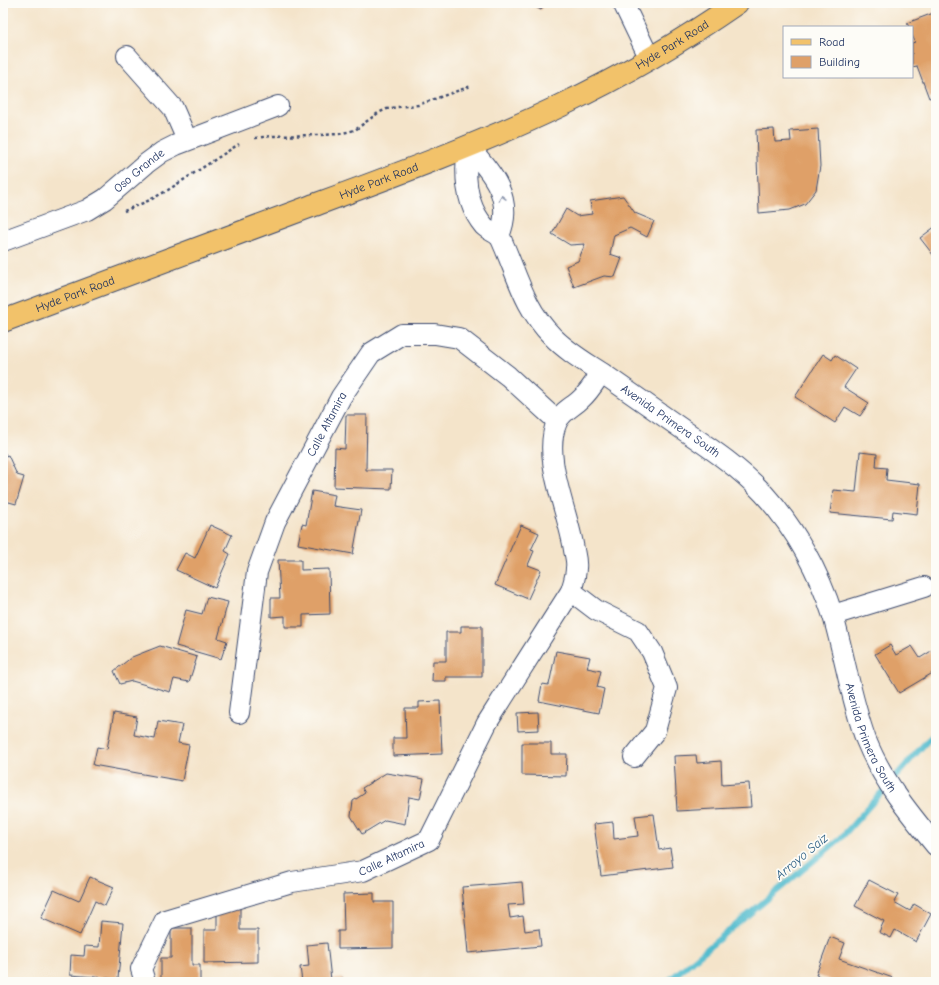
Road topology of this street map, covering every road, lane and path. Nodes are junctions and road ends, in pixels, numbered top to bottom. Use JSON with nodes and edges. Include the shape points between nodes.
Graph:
{"nodes":[{"id":1,"x":623,"y":3,"type":"edge"},
{"id":2,"x":737,"y":3,"type":"edge"},
{"id":3,"x":126,"y":56,"type":"dead end"},
{"id":4,"x":650,"y":58,"type":"junction"},
{"id":5,"x":471,"y":86,"type":"dead end"},
{"id":6,"x":278,"y":106,"type":"dead end"},
{"id":7,"x":254,"y":138,"type":"dead end"},
{"id":8,"x":187,"y":140,"type":"junction"},
{"id":9,"x":243,"y":142,"type":"dead end"},
{"id":10,"x":468,"y":146,"type":"junction"},
{"id":11,"x":118,"y":213,"type":"dead end"},
{"id":12,"x":499,"y":236,"type":"junction"},
{"id":13,"x":3,"y":241,"type":"edge"},
{"id":14,"x":3,"y":321,"type":"edge"},
{"id":15,"x":601,"y":373,"type":"junction"},
{"id":16,"x":557,"y":421,"type":"junction"},
{"id":17,"x":924,"y":587,"type":"dead end"},
{"id":18,"x":571,"y":592,"type":"junction"},
{"id":19,"x":833,"y":615,"type":"junction"},
{"id":20,"x":239,"y":713,"type":"dead end"},
{"id":21,"x":634,"y":757,"type":"dead end"},
{"id":22,"x":936,"y":846,"type":"edge"},
{"id":23,"x":145,"y":982,"type":"edge"}],
"edges":[{"from":1,"to":4,"type":"street"},
{"from":2,"to":4,"type":"main road","name":"Hyde Park Road"},
{"from":3,"to":8,"type":"street","via":[[173,108]]},
{"from":4,"to":10,"type":"main road","name":"Hyde Park Road","via":[[560,106]]},
{"from":5,"to":7,"type":"path","via":[[418,105],[387,109],[355,130],[339,134]]},
{"from":6,"to":8,"type":"street","name":"Oso Grande"},
{"from":8,"to":13,"type":"street","name":"Oso Grande","via":[[162,152],[105,199],[87,210]]},
{"from":9,"to":11,"type":"path","via":[[150,200]]},
{"from":12,"to":10,"type":"street","one_way":true,"via":[[505,217],[502,196],[490,172]]},
{"from":10,"to":12,"type":"street","via":[[465,172],[469,199],[485,227]]},
{"from":10,"to":14,"type":"main road","name":"Hyde Park Road"},
{"from":12,"to":15,"type":"street","name":"Avenida Primera South","via":[[520,289],[540,322],[565,348]]},
{"from":15,"to":16,"type":"street","via":[[587,393]]},
{"from":15,"to":19,"type":"street","name":"Avenida Primera South","via":[[723,457],[764,494],[804,549]]},
{"from":16,"to":18,"type":"street","name":"Calle Altamira","via":[[552,455],[573,541],[576,567]]},
{"from":16,"to":20,"type":"street","name":"Calle Altamira","via":[[508,376],[459,338],[435,334],[402,334],[372,353],[341,397],[275,522],[257,572]]},
{"from":17,"to":19,"type":"street"},
{"from":18,"to":21,"type":"street","via":[[596,610],[638,632],[652,652],[667,688],[655,731]]},
{"from":18,"to":23,"type":"street","name":"Calle Altamira","via":[[488,723],[428,840],[363,871],[292,882],[165,920],[141,969]]},
{"from":19,"to":22,"type":"street","name":"Avenida Primera South","via":[[860,722],[881,770]]}]}
